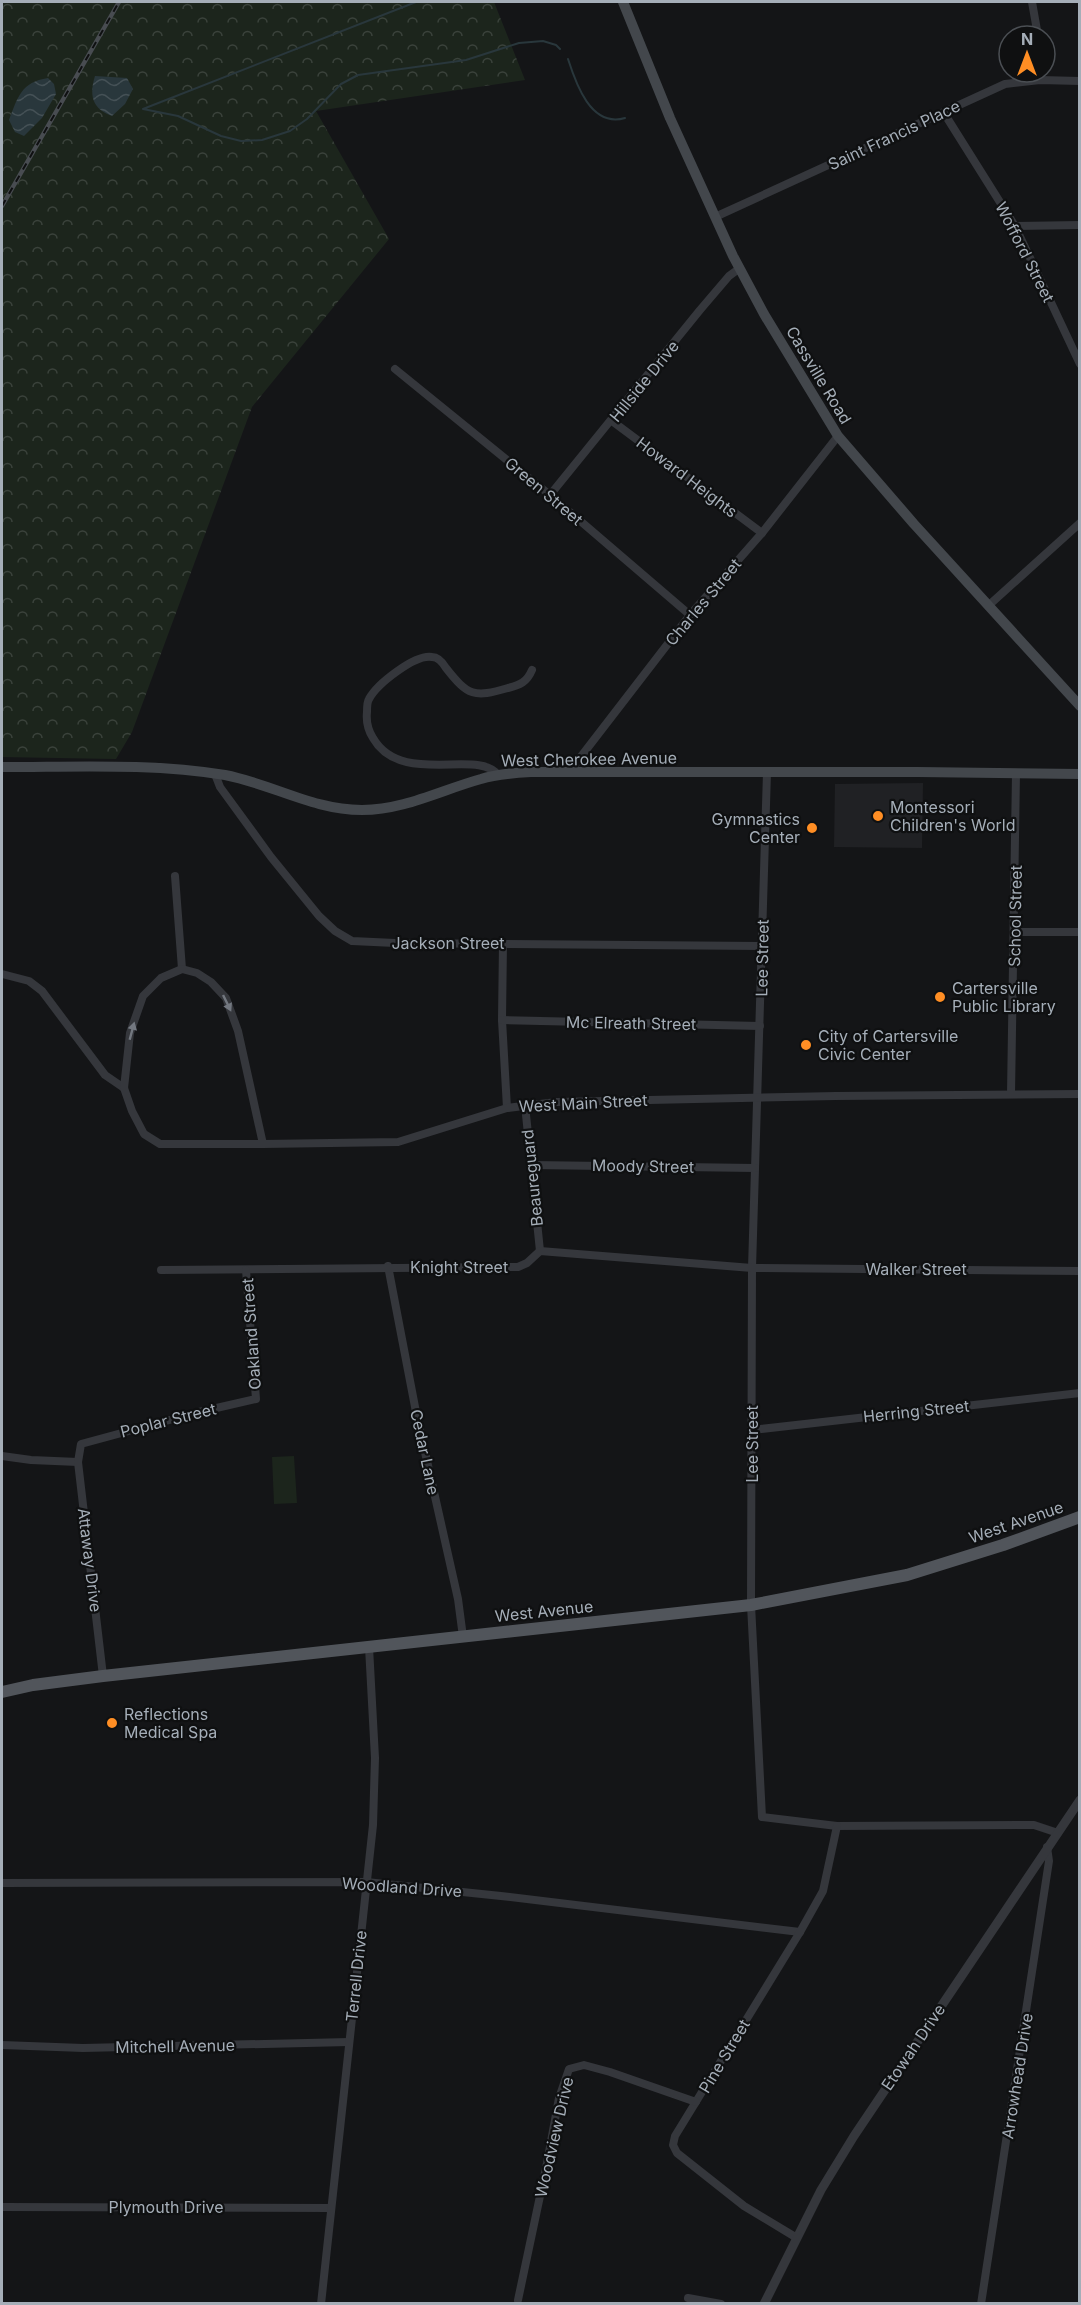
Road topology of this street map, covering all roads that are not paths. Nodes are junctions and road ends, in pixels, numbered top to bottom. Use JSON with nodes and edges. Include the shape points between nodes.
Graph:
{"nodes":[{"id":1,"x":622,"y":2,"type":"edge"},
{"id":2,"x":1032,"y":2,"type":"edge"},
{"id":3,"x":1036,"y":24,"type":"edge"},
{"id":4,"x":1057,"y":78,"type":"edge"},
{"id":5,"x":1080,"y":81,"type":"edge"},
{"id":6,"x":1005,"y":84,"type":"edge"},
{"id":7,"x":944,"y":113,"type":"junction"},
{"id":8,"x":715,"y":217,"type":"junction"},
{"id":9,"x":1080,"y":225,"type":"edge"},
{"id":10,"x":1015,"y":226,"type":"junction"},
{"id":11,"x":740,"y":268,"type":"junction"},
{"id":12,"x":1080,"y":364,"type":"edge"},
{"id":13,"x":395,"y":369,"type":"dead end"},
{"id":14,"x":612,"y":421,"type":"junction"},
{"id":15,"x":838,"y":436,"type":"junction"},
{"id":16,"x":550,"y":495,"type":"junction"},
{"id":17,"x":1080,"y":523,"type":"edge"},
{"id":18,"x":762,"y":533,"type":"junction"},
{"id":19,"x":988,"y":606,"type":"junction"},
{"id":20,"x":690,"y":615,"type":"junction"},
{"id":21,"x":532,"y":670,"type":"dead end"},
{"id":22,"x":1080,"y":706,"type":"edge"},
{"id":23,"x":2,"y":767,"type":"edge"},
{"id":24,"x":573,"y":771,"type":"junction"},
{"id":25,"x":767,"y":772,"type":"junction"},
{"id":26,"x":1016,"y":773,"type":"junction"},
{"id":27,"x":215,"y":774,"type":"junction"},
{"id":28,"x":1080,"y":774,"type":"edge"},
{"id":29,"x":498,"y":775,"type":"junction"},
{"id":30,"x":175,"y":876,"type":"dead end"},
{"id":31,"x":1015,"y":932,"type":"junction"},
{"id":32,"x":1080,"y":932,"type":"edge"},
{"id":33,"x":503,"y":943,"type":"junction"},
{"id":34,"x":762,"y":946,"type":"junction"},
{"id":35,"x":182,"y":969,"type":"junction"},
{"id":36,"x":2,"y":974,"type":"edge"},
{"id":37,"x":502,"y":1020,"type":"junction"},
{"id":38,"x":760,"y":1026,"type":"junction"},
{"id":39,"x":124,"y":1088,"type":"junction"},
{"id":40,"x":1011,"y":1094,"type":"junction"},
{"id":41,"x":1080,"y":1094,"type":"edge"},
{"id":42,"x":756,"y":1097,"type":"junction"},
{"id":43,"x":525,"y":1106,"type":"junction"},
{"id":44,"x":507,"y":1108,"type":"junction"},
{"id":45,"x":263,"y":1144,"type":"junction"},
{"id":46,"x":531,"y":1165,"type":"junction"},
{"id":47,"x":754,"y":1168,"type":"junction"},
{"id":48,"x":540,"y":1251,"type":"junction"},
{"id":49,"x":388,"y":1266,"type":"junction"},
{"id":50,"x":752,"y":1268,"type":"junction"},
{"id":51,"x":161,"y":1270,"type":"dead end"},
{"id":52,"x":246,"y":1270,"type":"junction"},
{"id":53,"x":1080,"y":1270,"type":"edge"},
{"id":54,"x":1080,"y":1393,"type":"edge"},
{"id":55,"x":256,"y":1399,"type":"joint"},
{"id":56,"x":752,"y":1430,"type":"junction"},
{"id":57,"x":81,"y":1444,"type":"joint"},
{"id":58,"x":2,"y":1456,"type":"edge"},
{"id":59,"x":78,"y":1462,"type":"junction"},
{"id":60,"x":1080,"y":1517,"type":"edge"},
{"id":61,"x":751,"y":1605,"type":"junction"},
{"id":62,"x":463,"y":1637,"type":"junction"},
{"id":63,"x":369,"y":1647,"type":"junction"},
{"id":64,"x":103,"y":1676,"type":"junction"},
{"id":65,"x":2,"y":1692,"type":"edge"},
{"id":66,"x":1080,"y":1800,"type":"edge"},
{"id":67,"x":837,"y":1826,"type":"junction"},
{"id":68,"x":1058,"y":1833,"type":"junction"},
{"id":69,"x":1047,"y":1847,"type":"junction"},
{"id":70,"x":366,"y":1882,"type":"junction"},
{"id":71,"x":2,"y":1883,"type":"edge"},
{"id":72,"x":800,"y":1932,"type":"junction"},
{"id":73,"x":349,"y":2042,"type":"junction"},
{"id":74,"x":2,"y":2045,"type":"edge"},
{"id":75,"x":696,"y":2102,"type":"junction"},
{"id":76,"x":2,"y":2207,"type":"edge"},
{"id":77,"x":331,"y":2208,"type":"junction"},
{"id":78,"x":797,"y":2238,"type":"junction"},
{"id":79,"x":688,"y":2298,"type":"dead end"},
{"id":80,"x":518,"y":2301,"type":"dead end"},
{"id":81,"x":321,"y":2304,"type":"edge"},
{"id":82,"x":721,"y":2304,"type":"edge"},
{"id":83,"x":764,"y":2304,"type":"edge"},
{"id":84,"x":981,"y":2304,"type":"edge"}],
"edges":[{"from":1,"to":8,"type":"main road","name":"Cassville Road"},
{"from":2,"to":3,"type":"street"},
{"from":4,"to":5,"type":"street","name":"Saint Francis Place"},
{"from":6,"to":7,"type":"street","name":"Saint Francis Place"},
{"from":7,"to":8,"type":"street","name":"Saint Francis Place"},
{"from":7,"to":10,"type":"street","name":"Wofford Street"},
{"from":8,"to":11,"type":"main road","name":"Cassville Road"},
{"from":9,"to":10,"type":"street"},
{"from":10,"to":12,"type":"street","name":"Wofford Street"},
{"from":11,"to":14,"type":"street","name":"Hillside Drive","via":[[700,310]]},
{"from":11,"to":15,"type":"main road","name":"Cassville Road"},
{"from":13,"to":16,"type":"street","name":"Green Street"},
{"from":14,"to":16,"type":"street","name":"Hillside Drive"},
{"from":14,"to":18,"type":"street","name":"Howard Heights"},
{"from":15,"to":18,"type":"street","name":"Charles Street"},
{"from":15,"to":19,"type":"main road","name":"Cassville Road"},
{"from":16,"to":20,"type":"street","name":"Green Street"},
{"from":17,"to":19,"type":"street"},
{"from":18,"to":20,"type":"street","name":"Charles Street"},
{"from":19,"to":22,"type":"main road","name":"Cassville Road"},
{"from":20,"to":24,"type":"street","name":"Charles Street"},
{"from":21,"to":29,"type":"street","via":[[520,685],[480,694],[464,688],[438,659],[423,657],[380,685],[368,700],[369,731],[390,758],[409,763],[478,766]]},
{"from":23,"to":27,"type":"main road","name":"West Cherokee Avenue","via":[[141,768]]},
{"from":24,"to":25,"type":"main road","name":"West Cherokee Avenue"},
{"from":24,"to":29,"type":"main road","name":"West Cherokee Avenue"},
{"from":25,"to":26,"type":"main road","name":"West Cherokee Avenue"},
{"from":25,"to":34,"type":"street","name":"Lee Street"},
{"from":26,"to":28,"type":"main road","name":"West Cherokee Avenue"},
{"from":26,"to":31,"type":"street","name":"School Street"},
{"from":27,"to":29,"type":"main road","name":"West Cherokee Avenue","via":[[322,806],[365,810],[405,804]]},
{"from":27,"to":33,"type":"street","name":"Jackson Street","via":[[220,787],[271,856],[335,931],[352,940]]},
{"from":30,"to":35,"type":"street"},
{"from":31,"to":32,"type":"street"},
{"from":31,"to":40,"type":"street","name":"School Street"},
{"from":33,"to":34,"type":"street","name":"Jackson Street"},
{"from":33,"to":37,"type":"street"},
{"from":34,"to":38,"type":"street","name":"Lee Street"},
{"from":39,"to":35,"type":"street","one_way":true,"via":[[130,1033],[143,996],[161,978]]},
{"from":35,"to":45,"type":"street","one_way":true,"via":[[211,982],[226,998],[238,1031]]},
{"from":36,"to":39,"type":"street","via":[[29,981],[42,991],[105,1075]]},
{"from":37,"to":38,"type":"street","name":"Mc Elreath Street"},
{"from":37,"to":44,"type":"street"},
{"from":38,"to":42,"type":"street","name":"Lee Street"},
{"from":39,"to":45,"type":"street","name":"West Main Street","via":[[144,1134],[160,1144]]},
{"from":40,"to":41,"type":"street","name":"West Main Street"},
{"from":40,"to":42,"type":"street","name":"West Main Street"},
{"from":42,"to":43,"type":"street","name":"West Main Street"},
{"from":42,"to":47,"type":"street","name":"Lee Street"},
{"from":43,"to":44,"type":"street","name":"West Main Street"},
{"from":43,"to":46,"type":"street","name":"Beaureguard"},
{"from":44,"to":45,"type":"street","name":"West Main Street","via":[[398,1142]]},
{"from":46,"to":47,"type":"street","name":"Moody Street"},
{"from":46,"to":48,"type":"street","name":"Beaureguard"},
{"from":47,"to":50,"type":"street","name":"Lee Street"},
{"from":48,"to":49,"type":"street","name":"Knight Street","via":[[518,1267]]},
{"from":48,"to":50,"type":"street"},
{"from":49,"to":52,"type":"street","name":"Knight Street"},
{"from":49,"to":62,"type":"street","name":"Cedar Lane"},
{"from":50,"to":53,"type":"street","name":"Walker Street"},
{"from":50,"to":56,"type":"street","name":"Lee Street"},
{"from":51,"to":52,"type":"street","name":"Knight Street"},
{"from":52,"to":55,"type":"street","name":"Oakland Street"},
{"from":54,"to":56,"type":"street","name":"Herring Street"},
{"from":55,"to":57,"type":"street","name":"Poplar Street"},
{"from":56,"to":61,"type":"street","name":"Lee Street"},
{"from":57,"to":59,"type":"street","name":"Attaway Drive"},
{"from":58,"to":59,"type":"street"},
{"from":59,"to":64,"type":"street","name":"Attaway Drive"},
{"from":60,"to":61,"type":"main road","name":"West Avenue","via":[[907,1575]]},
{"from":61,"to":62,"type":"main road","name":"West Avenue"},
{"from":61,"to":67,"type":"street","name":"Lee Street","via":[[762,1817]]},
{"from":62,"to":63,"type":"main road","name":"West Avenue"},
{"from":63,"to":64,"type":"main road","name":"West Avenue"},
{"from":63,"to":70,"type":"street","name":"Terrell Drive","via":[[375,1801]]},
{"from":64,"to":65,"type":"main road","name":"West Avenue"},
{"from":66,"to":68,"type":"street","name":"Etowah Drive"},
{"from":67,"to":68,"type":"street","name":"Lee Street","via":[[1034,1825]]},
{"from":67,"to":72,"type":"street","name":"Pine Street","via":[[823,1891]]},
{"from":68,"to":69,"type":"street","name":"Etowah Drive"},
{"from":69,"to":78,"type":"street","name":"Etowah Drive","via":[[854,2136]]},
{"from":69,"to":84,"type":"street","name":"Arrowhead Drive","via":[[1030,1990]]},
{"from":70,"to":71,"type":"street","name":"Woodland Drive"},
{"from":70,"to":72,"type":"street","name":"Woodland Drive"},
{"from":70,"to":73,"type":"street","name":"Terrell Drive"},
{"from":72,"to":75,"type":"street","name":"Pine Street"},
{"from":73,"to":74,"type":"street","name":"Mitchell Avenue","via":[[83,2048]]},
{"from":73,"to":77,"type":"street","name":"Terrell Drive"},
{"from":75,"to":78,"type":"street","name":"Pine Street","via":[[675,2136],[673,2145],[677,2153],[744,2206]]},
{"from":75,"to":80,"type":"street","name":"Woodview Drive","via":[[584,2065],[569,2069],[559,2098]]},
{"from":76,"to":77,"type":"street","name":"Plymouth Drive"},
{"from":77,"to":81,"type":"street","name":"Terrell Drive"},
{"from":78,"to":83,"type":"street","name":"Etowah Drive"},
{"from":79,"to":82,"type":"street"}]}
